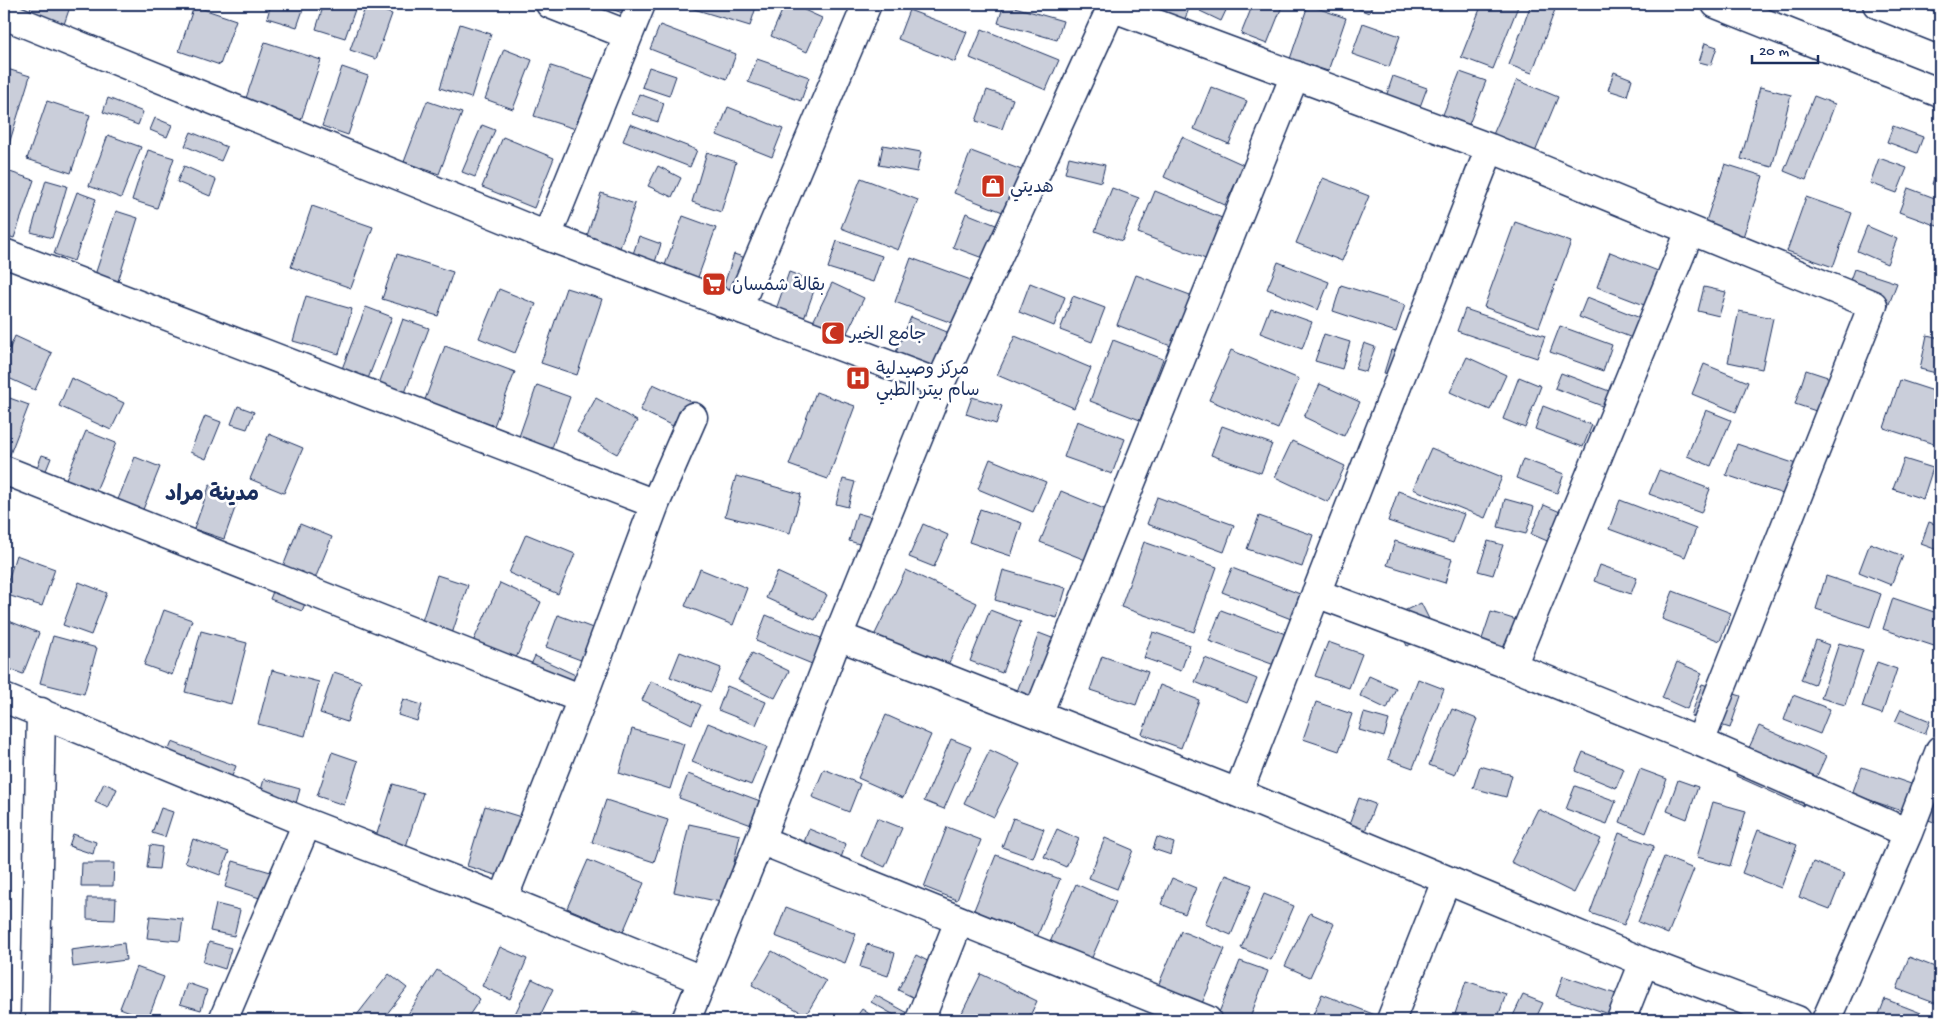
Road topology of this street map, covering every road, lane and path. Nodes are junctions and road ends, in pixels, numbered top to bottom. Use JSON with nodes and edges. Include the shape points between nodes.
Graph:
{"nodes":[{"id":1,"x":550,"y":4,"type":"edge"},
{"id":2,"x":641,"y":4,"type":"edge"},
{"id":3,"x":867,"y":4,"type":"edge"},
{"id":4,"x":1716,"y":4,"type":"edge"},
{"id":5,"x":1876,"y":4,"type":"edge"},
{"id":6,"x":1112,"y":5,"type":"edge"},
{"id":7,"x":10,"y":12,"type":"edge"},
{"id":8,"x":1940,"y":29,"type":"edge"},
{"id":9,"x":628,"y":35,"type":"junction"},
{"id":10,"x":1295,"y":75,"type":"junction"},
{"id":11,"x":1940,"y":93,"type":"edge"},
{"id":12,"x":1490,"y":148,"type":"junction"},
{"id":13,"x":1690,"y":230,"type":"junction"},
{"id":14,"x":547,"y":236,"type":"junction"},
{"id":15,"x":4,"y":253,"type":"edge"},
{"id":16,"x":738,"y":308,"type":"junction"},
{"id":17,"x":940,"y":384,"type":"junction"},
{"id":18,"x":693,"y":417,"type":"dead end"},
{"id":19,"x":4,"y":470,"type":"edge"},
{"id":20,"x":655,"y":504,"type":"junction"},
{"id":21,"x":1316,"y":593,"type":"junction"},
{"id":22,"x":838,"y":636,"type":"junction"},
{"id":23,"x":1512,"y":666,"type":"junction"},
{"id":24,"x":4,"y":698,"type":"edge"},
{"id":25,"x":582,"y":699,"type":"junction"},
{"id":26,"x":41,"y":712,"type":"junction"},
{"id":27,"x":1038,"y":714,"type":"junction"},
{"id":28,"x":1700,"y":742,"type":"junction"},
{"id":29,"x":1940,"y":750,"type":"edge"},
{"id":30,"x":1238,"y":793,"type":"junction"},
{"id":31,"x":306,"y":823,"type":"junction"},
{"id":32,"x":1908,"y":833,"type":"junction"},
{"id":33,"x":760,"y":840,"type":"junction"},
{"id":34,"x":1446,"y":881,"type":"junction"},
{"id":35,"x":503,"y":898,"type":"junction"},
{"id":36,"x":960,"y":922,"type":"junction"},
{"id":37,"x":1644,"y":962,"type":"junction"},
{"id":38,"x":702,"y":980,"type":"junction"},
{"id":39,"x":35,"y":1020,"type":"edge"},
{"id":40,"x":223,"y":1020,"type":"edge"},
{"id":41,"x":686,"y":1020,"type":"edge"},
{"id":42,"x":920,"y":1020,"type":"edge"},
{"id":43,"x":1207,"y":1020,"type":"edge"},
{"id":44,"x":1391,"y":1020,"type":"edge"},
{"id":45,"x":1621,"y":1020,"type":"edge"},
{"id":46,"x":1797,"y":1020,"type":"edge"},
{"id":47,"x":1826,"y":1020,"type":"edge"}],
"edges":[{"from":1,"to":9,"type":"street"},
{"from":2,"to":9,"type":"street"},
{"from":3,"to":16,"type":"street"},
{"from":4,"to":11,"type":"street"},
{"from":5,"to":8,"type":"street"},
{"from":6,"to":10,"type":"street"},
{"from":6,"to":17,"type":"street"},
{"from":7,"to":14,"type":"street"},
{"from":9,"to":14,"type":"street"},
{"from":10,"to":12,"type":"street"},
{"from":10,"to":27,"type":"street"},
{"from":12,"to":13,"type":"street"},
{"from":12,"to":21,"type":"street"},
{"from":13,"to":23,"type":"street"},
{"from":13,"to":28,"type":"street","via":[[1873,305]]},
{"from":14,"to":16,"type":"street"},
{"from":15,"to":20,"type":"street"},
{"from":16,"to":17,"type":"street"},
{"from":17,"to":22,"type":"street"},
{"from":18,"to":20,"type":"street"},
{"from":19,"to":25,"type":"street"},
{"from":20,"to":25,"type":"street"},
{"from":21,"to":23,"type":"street"},
{"from":21,"to":30,"type":"street"},
{"from":22,"to":27,"type":"street"},
{"from":22,"to":33,"type":"street"},
{"from":23,"to":28,"type":"street"},
{"from":24,"to":26,"type":"street"},
{"from":25,"to":35,"type":"street"},
{"from":26,"to":31,"type":"street"},
{"from":26,"to":39,"type":"street"},
{"from":27,"to":30,"type":"street"},
{"from":28,"to":32,"type":"street"},
{"from":29,"to":32,"type":"street"},
{"from":30,"to":34,"type":"street"},
{"from":31,"to":35,"type":"street"},
{"from":31,"to":40,"type":"street"},
{"from":32,"to":47,"type":"street"},
{"from":33,"to":36,"type":"street"},
{"from":33,"to":38,"type":"street"},
{"from":34,"to":37,"type":"street"},
{"from":34,"to":44,"type":"street"},
{"from":35,"to":38,"type":"street"},
{"from":36,"to":42,"type":"street"},
{"from":36,"to":43,"type":"street"},
{"from":37,"to":45,"type":"street"},
{"from":37,"to":46,"type":"street"},
{"from":38,"to":41,"type":"street"}]}
